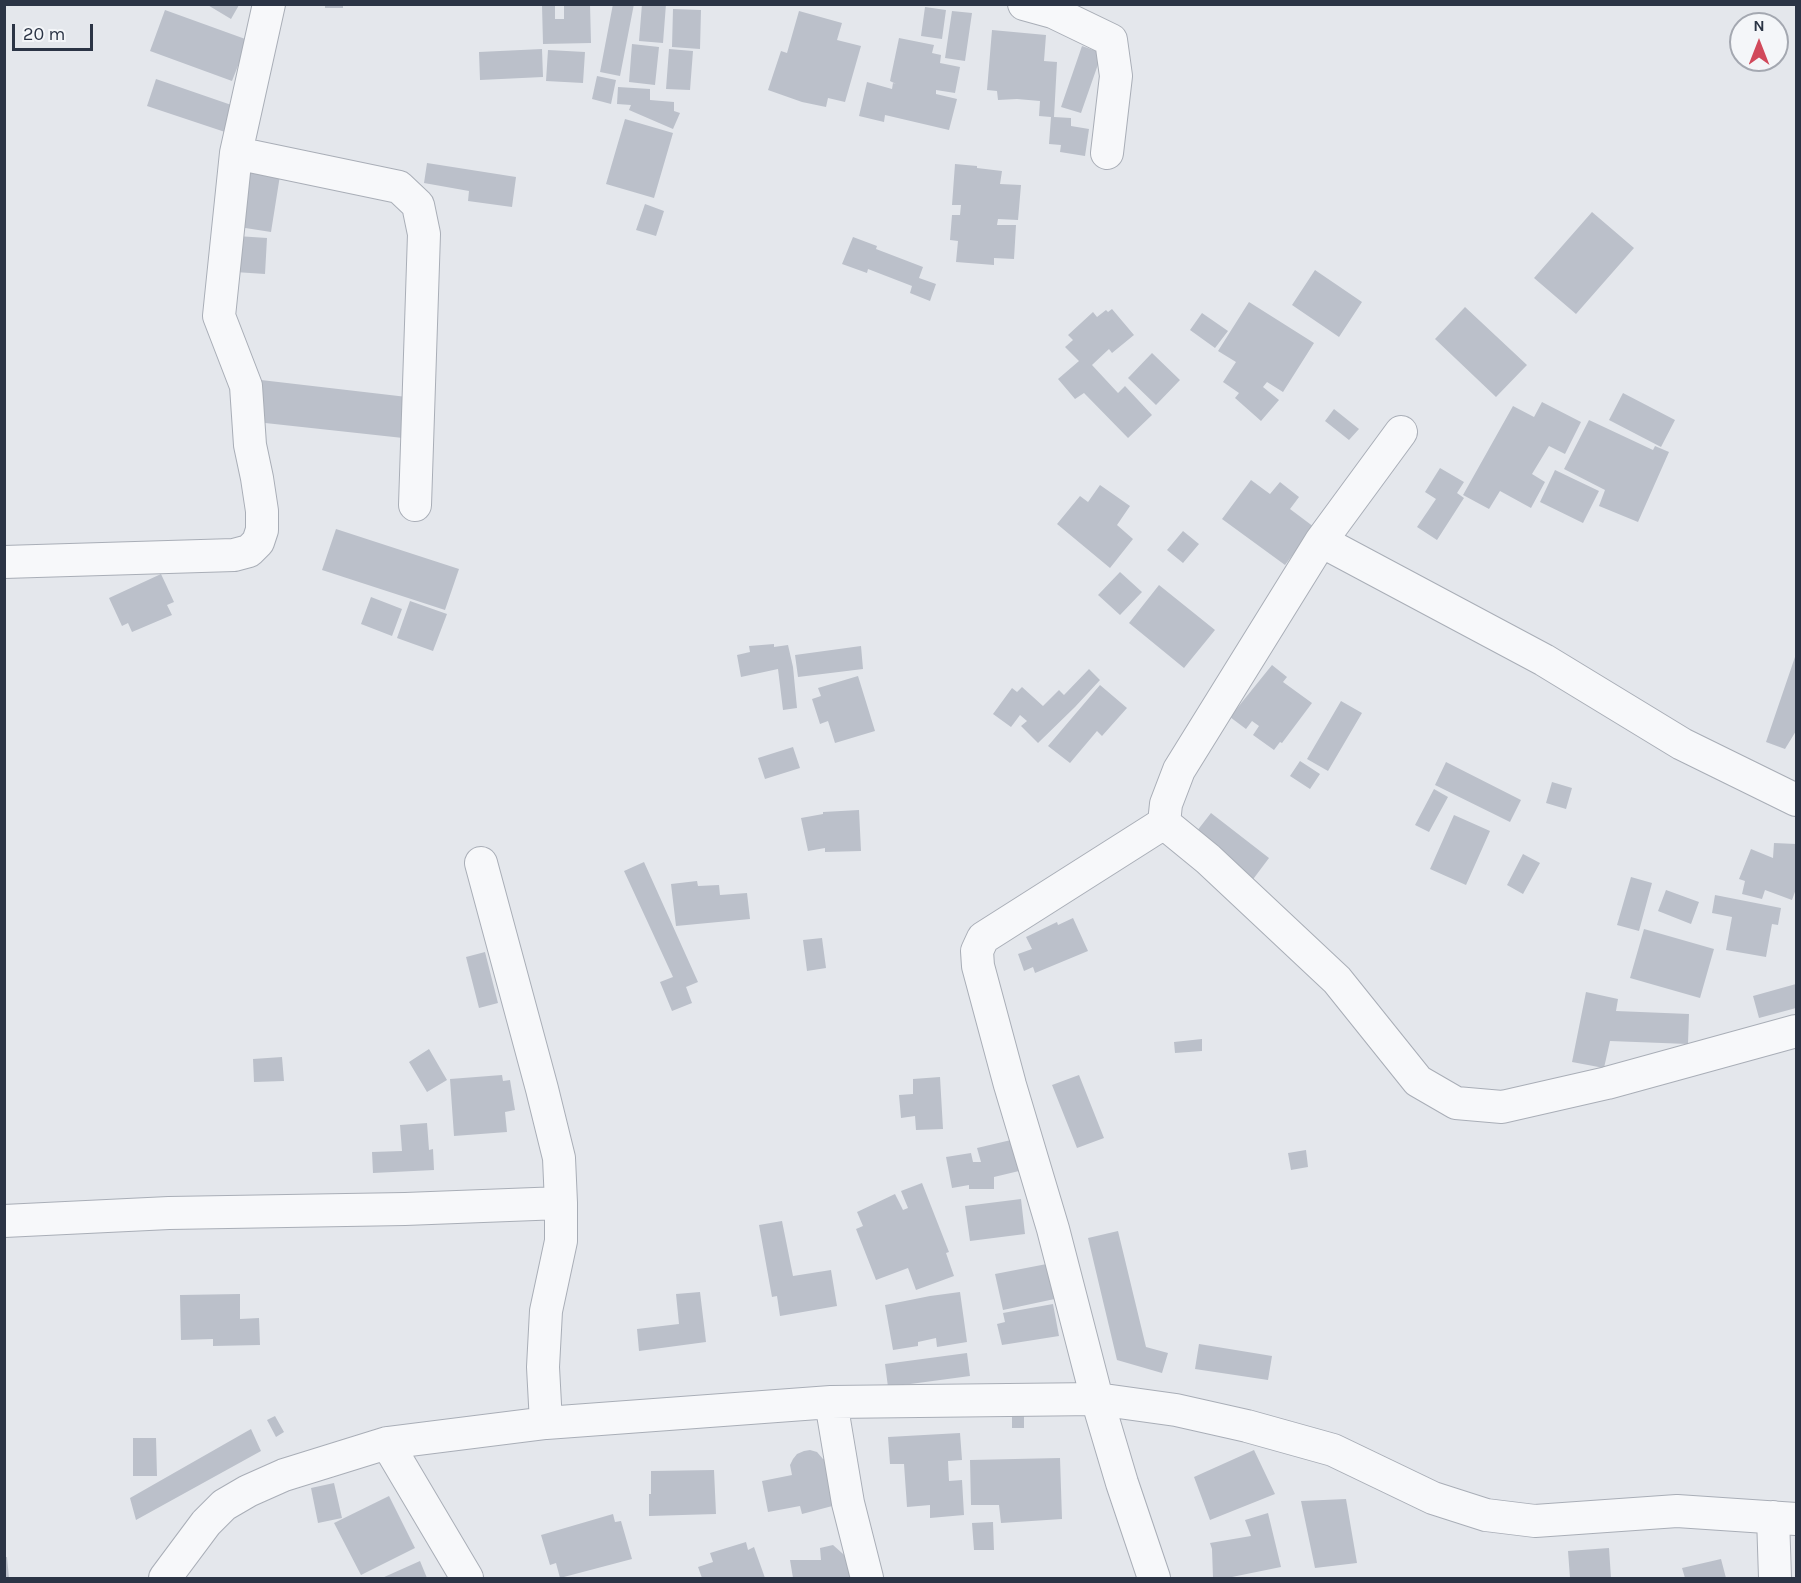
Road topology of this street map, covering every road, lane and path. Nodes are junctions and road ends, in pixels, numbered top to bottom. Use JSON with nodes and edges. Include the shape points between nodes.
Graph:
{"nodes":[{"id":1,"x":269,"y":4,"type":"edge"},
{"id":2,"x":1024,"y":4,"type":"edge"},
{"id":3,"x":236,"y":153,"type":"junction"},
{"id":4,"x":1107,"y":153,"type":"dead end"},
{"id":5,"x":1401,"y":432,"type":"dead end"},
{"id":6,"x":416,"y":505,"type":"dead end"},
{"id":7,"x":1321,"y":541,"type":"junction"},
{"id":8,"x":4,"y":562,"type":"edge"},
{"id":9,"x":1797,"y":800,"type":"edge"},
{"id":10,"x":1164,"y":823,"type":"junction"},
{"id":11,"x":481,"y":862,"type":"dead end"},
{"id":12,"x":1797,"y":1031,"type":"edge"},
{"id":13,"x":561,"y":1203,"type":"junction"},
{"id":14,"x":4,"y":1221,"type":"edge"},
{"id":15,"x":1097,"y":1399,"type":"junction"},
{"id":16,"x":831,"y":1402,"type":"junction"},
{"id":17,"x":546,"y":1423,"type":"junction"},
{"id":18,"x":387,"y":1443,"type":"junction"},
{"id":19,"x":1785,"y":1518,"type":"edge"},
{"id":20,"x":165,"y":1578,"type":"edge"},
{"id":21,"x":467,"y":1578,"type":"edge"},
{"id":22,"x":867,"y":1578,"type":"edge"},
{"id":23,"x":1154,"y":1578,"type":"edge"},
{"id":24,"x":1775,"y":1578,"type":"edge"}],
"edges":[{"from":1,"to":3,"type":"street"},
{"from":2,"to":4,"type":"street","via":[[1053,12],[1111,40],[1116,76]]},
{"from":3,"to":6,"type":"street","via":[[399,187],[418,205],[424,234]]},
{"from":3,"to":8,"type":"street","via":[[219,316],[246,386],[250,445],[262,511],[258,542],[249,551],[234,555]]},
{"from":5,"to":7,"type":"street"},
{"from":7,"to":9,"type":"street","via":[[1544,660],[1682,744]]},
{"from":7,"to":10,"type":"street","via":[[1179,770],[1166,804]]},
{"from":10,"to":12,"type":"street","via":[[1337,980],[1419,1081],[1456,1103],[1502,1107]]},
{"from":10,"to":15,"type":"street","via":[[983,938],[977,951]]},
{"from":11,"to":13,"type":"street","via":[[559,1158]]},
{"from":13,"to":14,"type":"street"},
{"from":13,"to":17,"type":"street","via":[[561,1241],[546,1311]]},
{"from":15,"to":16,"type":"street"},
{"from":15,"to":19,"type":"street","via":[[1176,1410],[1333,1450],[1433,1498],[1486,1515],[1535,1521],[1677,1511]]},
{"from":15,"to":23,"type":"street"},
{"from":16,"to":17,"type":"street"},
{"from":16,"to":22,"type":"street","via":[[848,1503]]},
{"from":17,"to":18,"type":"street"},
{"from":18,"to":20,"type":"street","via":[[284,1475],[224,1505]]},
{"from":18,"to":21,"type":"street"},
{"from":19,"to":24,"type":"street"}]}
